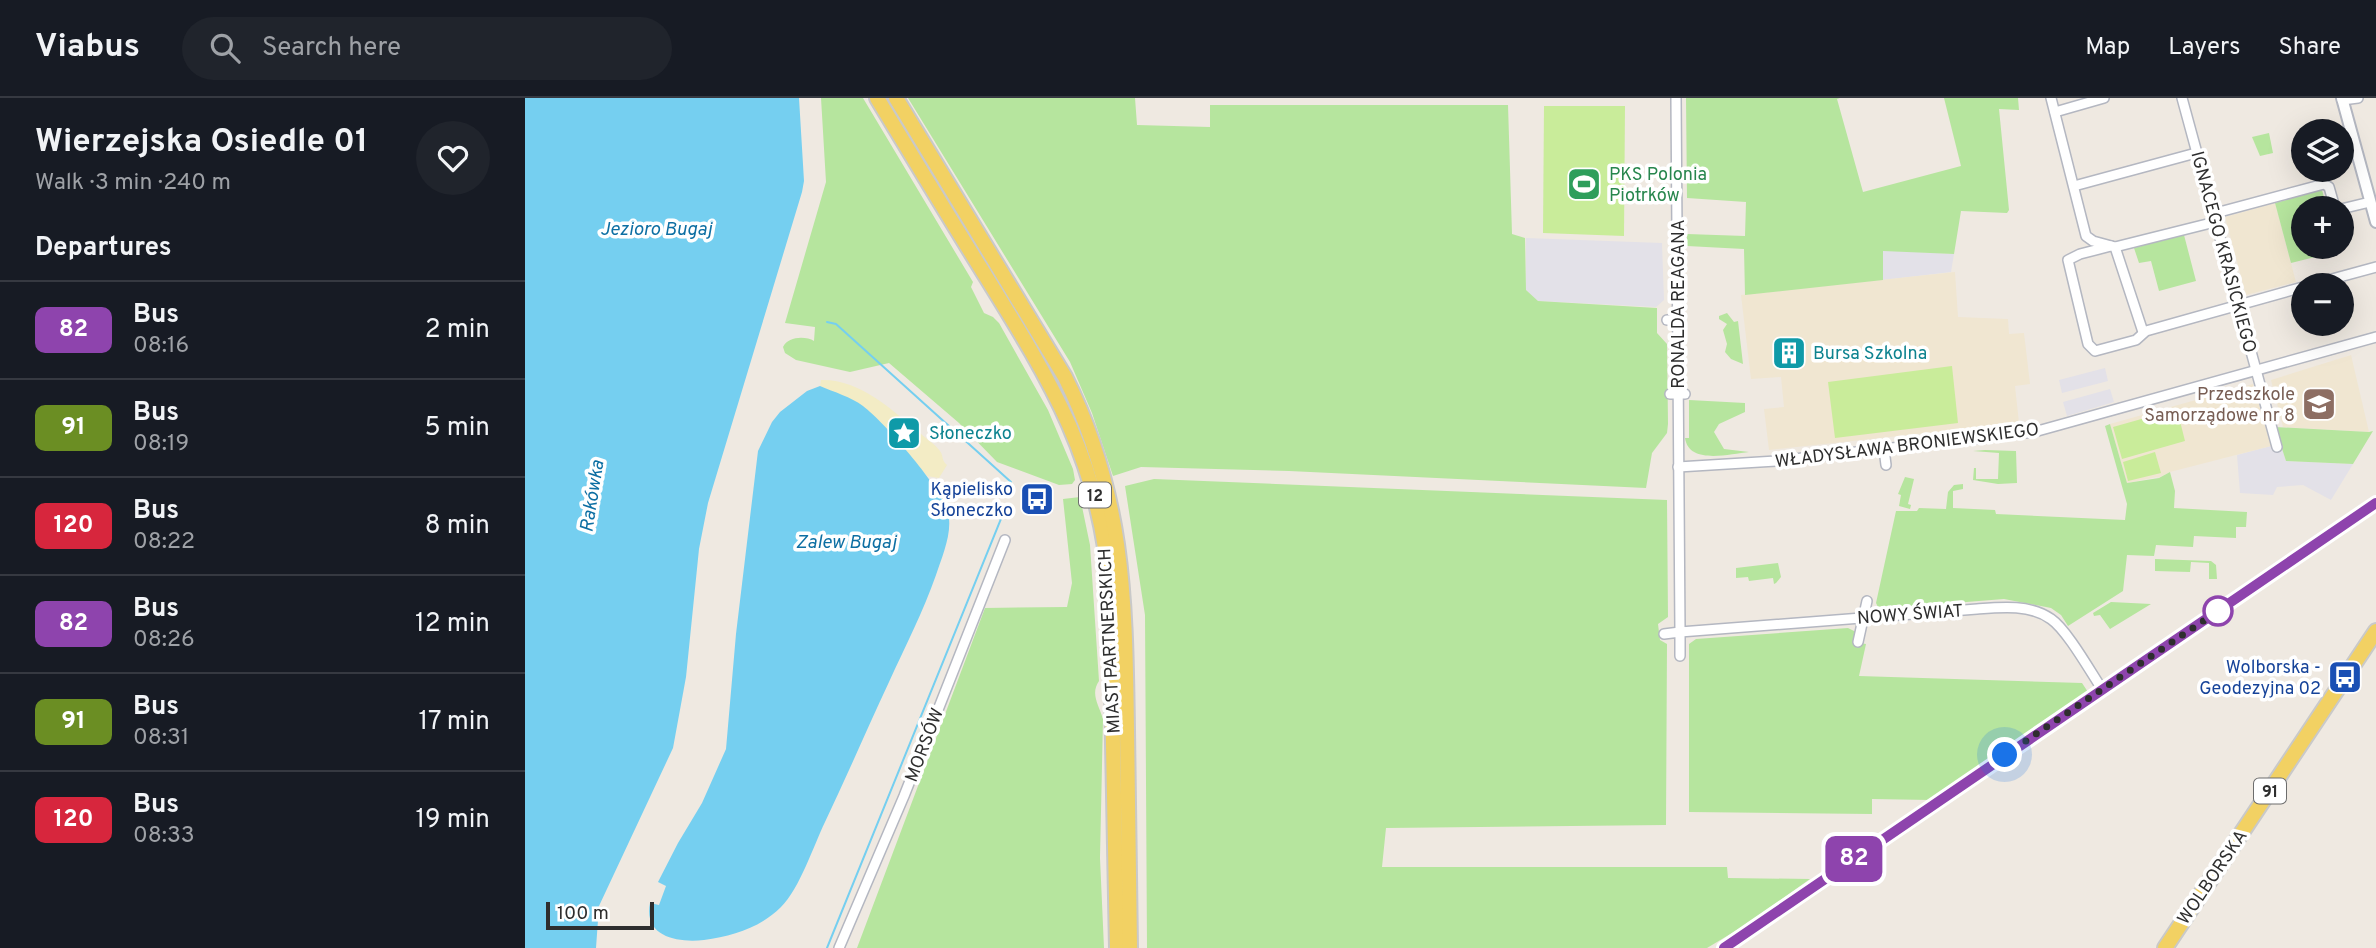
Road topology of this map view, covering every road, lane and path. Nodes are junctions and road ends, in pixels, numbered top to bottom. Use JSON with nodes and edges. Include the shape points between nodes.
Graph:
{"nodes":[{"id":1,"x":877,"y":98,"type":"edge"},
{"id":2,"x":896,"y":98,"type":"edge"},
{"id":3,"x":1676,"y":98,"type":"edge"},
{"id":4,"x":2051,"y":98,"type":"edge"},
{"id":5,"x":2104,"y":98,"type":"edge"},
{"id":6,"x":2182,"y":98,"type":"edge"},
{"id":7,"x":2358,"y":98,"type":"edge"},
{"id":8,"x":2342,"y":99,"type":"edge"},
{"id":9,"x":2055,"y":112,"type":"junction"},
{"id":10,"x":2196,"y":153,"type":"junction"},
{"id":11,"x":2074,"y":186,"type":"junction"},
{"id":12,"x":2332,"y":196,"type":"edge"},
{"id":13,"x":2370,"y":202,"type":"junction"},
{"id":14,"x":2354,"y":206,"type":"edge"},
{"id":15,"x":2213,"y":218,"type":"junction"},
{"id":16,"x":2376,"y":222,"type":"edge"},
{"id":17,"x":2088,"y":238,"type":"junction"},
{"id":18,"x":2113,"y":247,"type":"junction"},
{"id":19,"x":2089,"y":251,"type":"junction"},
{"id":20,"x":2376,"y":267,"type":"edge"},
{"id":21,"x":2354,"y":273,"type":"edge"},
{"id":22,"x":2291,"y":291,"type":"edge"},
{"id":23,"x":2238,"y":306,"type":"junction"},
{"id":24,"x":1667,"y":320,"type":"dead end"},
{"id":25,"x":1678,"y":320,"type":"junction"},
{"id":26,"x":2143,"y":332,"type":"junction"},
{"id":27,"x":2376,"y":337,"type":"edge"},
{"id":28,"x":2256,"y":370,"type":"junction"},
{"id":29,"x":2277,"y":447,"type":"dead end"},
{"id":30,"x":1884,"y":449,"type":"junction"},
{"id":31,"x":1886,"y":465,"type":"dead end"},
{"id":32,"x":1678,"y":467,"type":"junction"},
{"id":33,"x":2376,"y":503,"type":"edge"},
{"id":34,"x":1005,"y":540,"type":"dead end"},
{"id":35,"x":1867,"y":601,"type":"dead end"},
{"id":36,"x":1863,"y":617,"type":"junction"},
{"id":37,"x":2376,"y":631,"type":"edge"},
{"id":38,"x":1680,"y":632,"type":"junction"},
{"id":39,"x":1664,"y":634,"type":"dead end"},
{"id":40,"x":1858,"y":642,"type":"dead end"},
{"id":41,"x":1680,"y":656,"type":"dead end"},
{"id":42,"x":2102,"y":689,"type":"junction"},
{"id":43,"x":839,"y":948,"type":"edge"},
{"id":44,"x":1117,"y":948,"type":"edge"},
{"id":45,"x":1131,"y":948,"type":"edge"},
{"id":46,"x":1724,"y":948,"type":"edge"},
{"id":47,"x":2165,"y":948,"type":"edge"}],
"edges":[{"from":1,"to":44,"type":"main road","name":"MIAST PARTNERSKICH","number":"12","via":[[1038,361],[1072,426],[1091,483],[1110,598]]},
{"from":2,"to":45,"type":"main road","name":"MIAST PARTNERSKICH","number":"12","via":[[1065,377],[1104,479],[1117,533],[1124,604]]},
{"from":3,"to":25,"type":"street","name":"RONALDA REAGANA"},
{"from":4,"to":9,"type":"street"},
{"from":5,"to":9,"type":"street"},
{"from":6,"to":10,"type":"street","name":"IGNACEGO KRASICKIEGO"},
{"from":7,"to":8,"type":"street"},
{"from":8,"to":13,"type":"street"},
{"from":9,"to":11,"type":"street"},
{"from":10,"to":11,"type":"street"},
{"from":10,"to":15,"type":"street","name":"IGNACEGO KRASICKIEGO"},
{"from":11,"to":17,"type":"street"},
{"from":12,"to":15,"type":"street","via":[[2324,184]]},
{"from":13,"to":14,"type":"street"},
{"from":13,"to":16,"type":"street"},
{"from":15,"to":18,"type":"street"},
{"from":15,"to":23,"type":"street","name":"IGNACEGO KRASICKIEGO"},
{"from":17,"to":18,"type":"street"},
{"from":17,"to":19,"type":"street"},
{"from":18,"to":19,"type":"street"},
{"from":18,"to":26,"type":"street"},
{"from":19,"to":26,"type":"street","via":[[2069,258],[2093,351],[2136,340]]},
{"from":20,"to":21,"type":"street"},
{"from":22,"to":23,"type":"street"},
{"from":23,"to":26,"type":"street"},
{"from":23,"to":28,"type":"street","name":"IGNACEGO KRASICKIEGO"},
{"from":24,"to":25,"type":"street"},
{"from":25,"to":32,"type":"street","name":"RONALDA REAGANA"},
{"from":27,"to":28,"type":"street","name":"WŁADYSŁAWA BRONIEWSKIEGO"},
{"from":28,"to":29,"type":"street","name":"IGNACEGO KRASICKIEGO"},
{"from":28,"to":30,"type":"street","name":"WŁADYSŁAWA BRONIEWSKIEGO","via":[[2034,432]]},
{"from":30,"to":31,"type":"street"},
{"from":30,"to":32,"type":"street","name":"WŁADYSŁAWA BRONIEWSKIEGO"},
{"from":32,"to":38,"type":"street"},
{"from":33,"to":42,"type":"street"},
{"from":34,"to":43,"type":"street","name":"MORSÓW"},
{"from":35,"to":36,"type":"street"},
{"from":36,"to":38,"type":"street","name":"NOWY ŚWIAT"},
{"from":36,"to":40,"type":"street"},
{"from":36,"to":42,"type":"street","name":"NOWY ŚWIAT","via":[[1995,608],[2038,612],[2057,624]]},
{"from":37,"to":47,"type":"main road","name":"WOLBORSKA","number":"91"},
{"from":38,"to":39,"type":"street","name":"NOWY ŚWIAT"},
{"from":38,"to":41,"type":"street"},
{"from":42,"to":46,"type":"street"}]}
